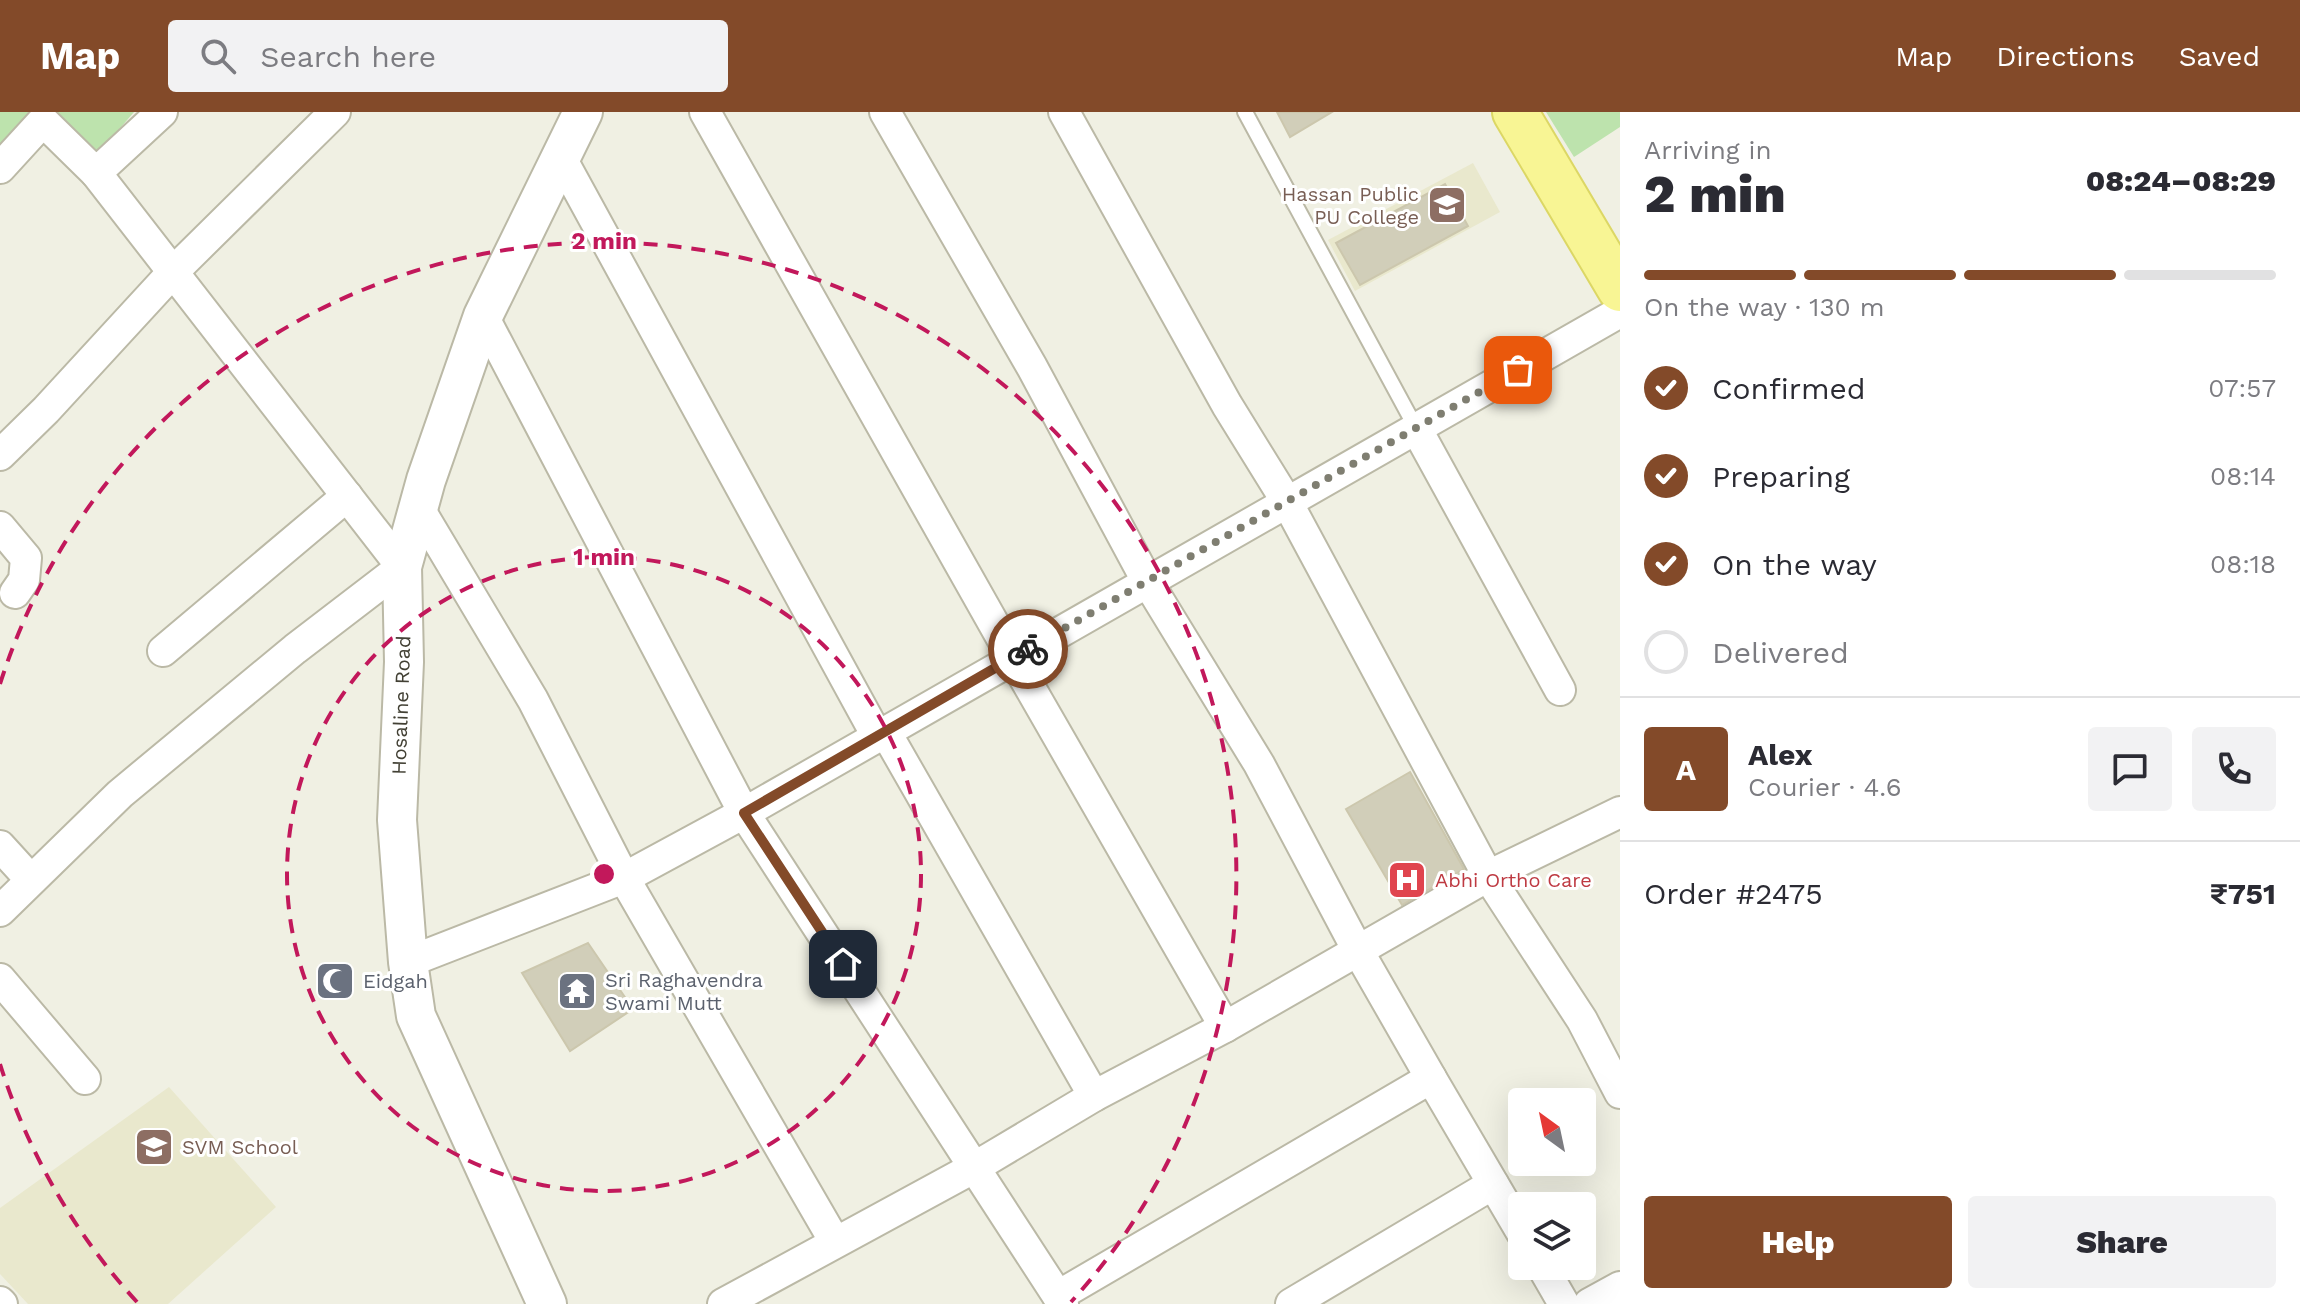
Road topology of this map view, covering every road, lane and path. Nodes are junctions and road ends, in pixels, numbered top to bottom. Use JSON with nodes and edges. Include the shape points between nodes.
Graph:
{"nodes":[{"id":1,"x":162,"y":112,"type":"edge"},
{"id":2,"x":335,"y":112,"type":"edge"},
{"id":3,"x":583,"y":112,"type":"edge"},
{"id":4,"x":705,"y":112,"type":"edge"},
{"id":5,"x":885,"y":112,"type":"edge"},
{"id":6,"x":1064,"y":112,"type":"edge"},
{"id":7,"x":1245,"y":112,"type":"edge"},
{"id":8,"x":1515,"y":112,"type":"edge"},
{"id":9,"x":38,"y":116,"type":"edge"},
{"id":10,"x":561,"y":158,"type":"junction"},
{"id":11,"x":0,"y":168,"type":"edge"},
{"id":12,"x":96,"y":173,"type":"junction"},
{"id":13,"x":173,"y":272,"type":"junction"},
{"id":14,"x":1620,"y":289,"type":"edge"},
{"id":15,"x":1620,"y":312,"type":"edge"},
{"id":16,"x":483,"y":316,"type":"junction"},
{"id":17,"x":1416,"y":428,"type":"junction"},
{"id":18,"x":0,"y":455,"type":"edge"},
{"id":19,"x":347,"y":496,"type":"junction"},
{"id":20,"x":1287,"y":502,"type":"junction"},
{"id":21,"x":418,"y":507,"type":"junction"},
{"id":22,"x":0,"y":527,"type":"edge"},
{"id":23,"x":402,"y":567,"type":"junction"},
{"id":24,"x":1147,"y":581,"type":"junction"},
{"id":25,"x":15,"y":593,"type":"dead end"},
{"id":26,"x":163,"y":651,"type":"dead end"},
{"id":27,"x":1013,"y":658,"type":"junction"},
{"id":28,"x":1560,"y":690,"type":"dead end"},
{"id":29,"x":881,"y":734,"type":"junction"},
{"id":30,"x":1620,"y":812,"type":"edge"},
{"id":31,"x":744,"y":813,"type":"junction"},
{"id":32,"x":0,"y":846,"type":"edge"},
{"id":33,"x":1488,"y":876,"type":"junction"},
{"id":34,"x":624,"y":878,"type":"junction"},
{"id":35,"x":31,"y":880,"type":"junction"},
{"id":36,"x":0,"y":911,"type":"edge"},
{"id":37,"x":1357,"y":949,"type":"junction"},
{"id":38,"x":408,"y":962,"type":"junction"},
{"id":39,"x":0,"y":979,"type":"edge"},
{"id":40,"x":1225,"y":1027,"type":"junction"},
{"id":41,"x":1431,"y":1078,"type":"junction"},
{"id":42,"x":85,"y":1079,"type":"dead end"},
{"id":43,"x":1620,"y":1093,"type":"edge"},
{"id":44,"x":1094,"y":1096,"type":"junction"},
{"id":45,"x":975,"y":1167,"type":"junction"},
{"id":46,"x":1493,"y":1184,"type":"junction"},
{"id":47,"x":1508,"y":1209,"type":"edge"},
{"id":48,"x":835,"y":1242,"type":"junction"},
{"id":49,"x":1550,"y":1280,"type":"edge"},
{"id":50,"x":1620,"y":1287,"type":"edge"},
{"id":51,"x":1060,"y":1300,"type":"edge"},
{"id":52,"x":547,"y":1304,"type":"edge"},
{"id":53,"x":723,"y":1304,"type":"edge"},
{"id":54,"x":1291,"y":1304,"type":"edge"},
{"id":55,"x":1564,"y":1304,"type":"edge"},
{"id":56,"x":1589,"y":1304,"type":"edge"}],
"edges":[{"from":1,"to":12,"type":"street"},
{"from":2,"to":13,"type":"street"},
{"from":3,"to":10,"type":"street","name":"Hosaline Road"},
{"from":4,"to":27,"type":"street"},
{"from":5,"to":24,"type":"street"},
{"from":6,"to":20,"type":"street"},
{"from":7,"to":17,"type":"lane"},
{"from":8,"to":14,"type":"main road"},
{"from":9,"to":11,"type":"street"},
{"from":9,"to":12,"type":"street"},
{"from":10,"to":16,"type":"street","name":"Hosaline Road"},
{"from":10,"to":29,"type":"street"},
{"from":12,"to":13,"type":"street"},
{"from":13,"to":18,"type":"street"},
{"from":13,"to":19,"type":"street"},
{"from":15,"to":17,"type":"street"},
{"from":16,"to":21,"type":"street","name":"Hosaline Road"},
{"from":16,"to":31,"type":"street"},
{"from":17,"to":20,"type":"street"},
{"from":17,"to":28,"type":"street"},
{"from":19,"to":23,"type":"street"},
{"from":19,"to":26,"type":"street"},
{"from":20,"to":24,"type":"street"},
{"from":20,"to":33,"type":"street"},
{"from":21,"to":23,"type":"street","name":"Hosaline Road"},
{"from":21,"to":34,"type":"street","via":[[533,700]]},
{"from":22,"to":25,"type":"street","via":[[26,558],[24,580]]},
{"from":23,"to":35,"type":"street","via":[[120,794]]},
{"from":23,"to":38,"type":"street","name":"Hosaline Road","via":[[397,820]]},
{"from":24,"to":27,"type":"street"},
{"from":24,"to":37,"type":"street","via":[[1259,764]]},
{"from":27,"to":29,"type":"street"},
{"from":27,"to":40,"type":"street"},
{"from":29,"to":31,"type":"street"},
{"from":29,"to":44,"type":"street"},
{"from":30,"to":33,"type":"street"},
{"from":31,"to":34,"type":"street"},
{"from":31,"to":45,"type":"street"},
{"from":32,"to":35,"type":"street"},
{"from":33,"to":37,"type":"street"},
{"from":33,"to":43,"type":"street","via":[[1582,1020]]},
{"from":34,"to":38,"type":"street"},
{"from":34,"to":48,"type":"street"},
{"from":35,"to":36,"type":"street"},
{"from":37,"to":40,"type":"street"},
{"from":37,"to":41,"type":"street"},
{"from":38,"to":52,"type":"street","name":"Hosaline Road","via":[[416,1016]]},
{"from":39,"to":42,"type":"street"},
{"from":40,"to":44,"type":"street"},
{"from":41,"to":46,"type":"street"},
{"from":41,"to":51,"type":"street"},
{"from":44,"to":45,"type":"street"},
{"from":45,"to":48,"type":"street"},
{"from":45,"to":51,"type":"street"},
{"from":46,"to":47,"type":"street"},
{"from":46,"to":54,"type":"street"},
{"from":48,"to":53,"type":"street"},
{"from":49,"to":55,"type":"street"},
{"from":50,"to":56,"type":"street"}]}
